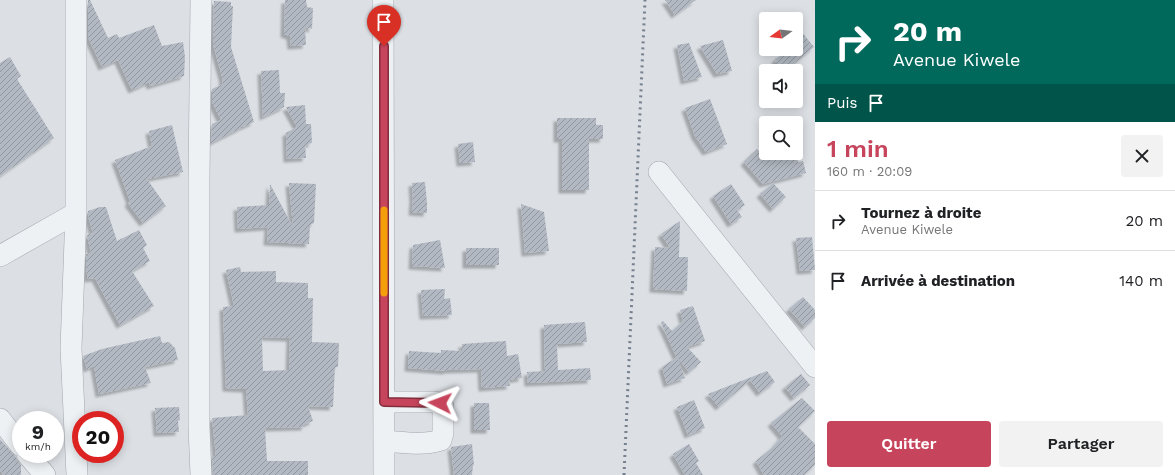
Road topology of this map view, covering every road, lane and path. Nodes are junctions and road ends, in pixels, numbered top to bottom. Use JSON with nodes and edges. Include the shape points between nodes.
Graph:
{"nodes":[{"id":1,"x":76,"y":0,"type":"edge"},
{"id":2,"x":201,"y":0,"type":"edge"},
{"id":3,"x":383,"y":0,"type":"edge"},
{"id":4,"x":659,"y":172,"type":"dead end"},
{"id":5,"x":76,"y":213,"type":"junction"},
{"id":6,"x":0,"y":256,"type":"edge"},
{"id":7,"x":815,"y":367,"type":"edge"},
{"id":8,"x":384,"y":402,"type":"junction"},
{"id":9,"x":0,"y":419,"type":"edge"},
{"id":10,"x":12,"y":434,"type":"edge"},
{"id":11,"x":384,"y":441,"type":"junction"},
{"id":12,"x":35,"y":463,"type":"edge"},
{"id":13,"x":45,"y":475,"type":"edge"},
{"id":14,"x":77,"y":475,"type":"edge"},
{"id":15,"x":201,"y":475,"type":"edge"},
{"id":16,"x":384,"y":475,"type":"edge"}],
"edges":[{"from":1,"to":5,"type":"street"},
{"from":2,"to":15,"type":"street"},
{"from":3,"to":8,"type":"street"},
{"from":4,"to":7,"type":"street"},
{"from":5,"to":6,"type":"street"},
{"from":5,"to":14,"type":"street","via":[[71,348]]},
{"from":8,"to":11,"type":"street"},
{"from":8,"to":11,"type":"street","via":[[440,403],[443,406],[443,433],[441,440],[434,442]]},
{"from":9,"to":10,"type":"street"},
{"from":11,"to":16,"type":"street"},
{"from":12,"to":13,"type":"street"}]}
